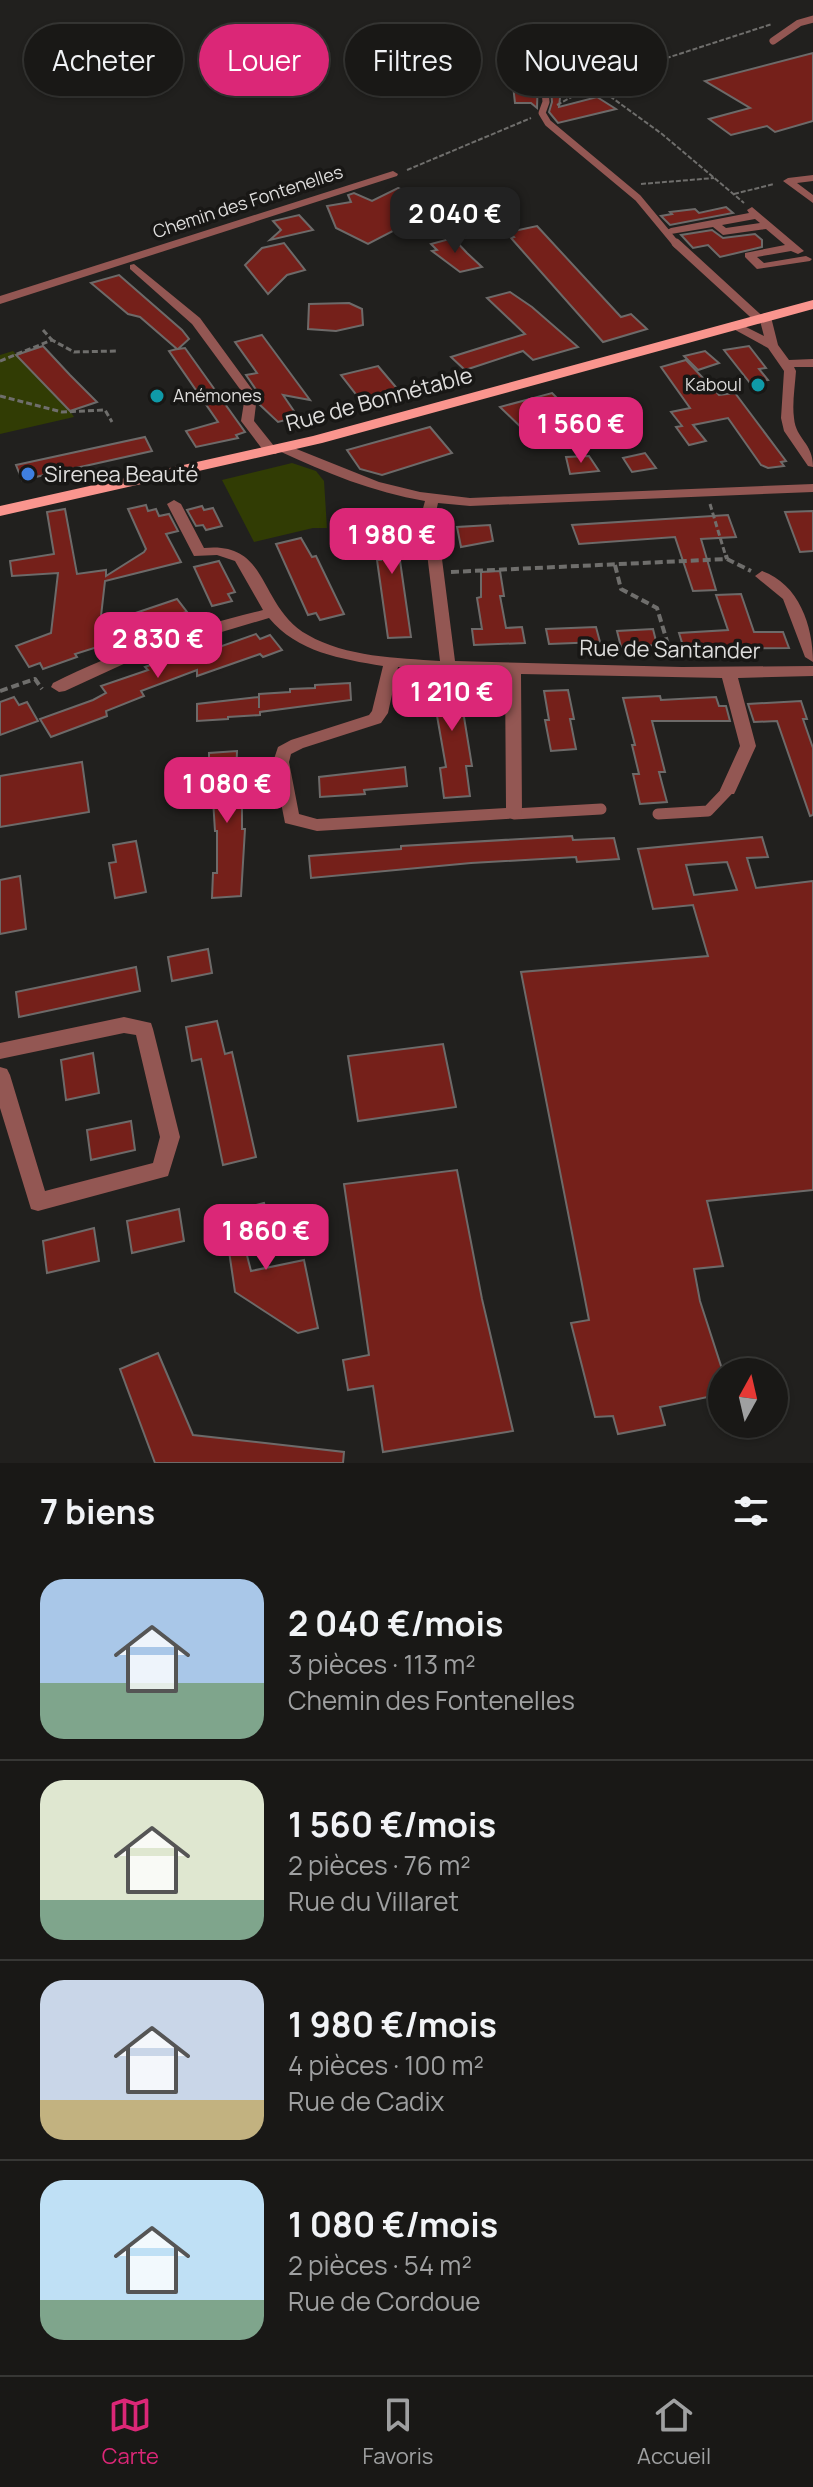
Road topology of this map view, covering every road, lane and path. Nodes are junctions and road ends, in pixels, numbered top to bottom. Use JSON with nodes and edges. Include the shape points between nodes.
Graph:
{"nodes":[{"id":1,"x":813,"y":19,"type":"edge"},
{"id":2,"x":771,"y":24,"type":"dead end"},
{"id":3,"x":773,"y":41,"type":"dead end"},
{"id":4,"x":667,"y":60,"type":"edge"},
{"id":5,"x":546,"y":96,"type":"edge"},
{"id":6,"x":572,"y":96,"type":"edge"},
{"id":7,"x":610,"y":96,"type":"edge"},
{"id":8,"x":542,"y":113,"type":"junction"},
{"id":9,"x":393,"y":174,"type":"joint"},
{"id":10,"x":714,"y":178,"type":"junction"},
{"id":11,"x":813,"y":178,"type":"edge"},
{"id":12,"x":788,"y":181,"type":"junction"},
{"id":13,"x":622,"y":186,"type":"junction"},
{"id":14,"x":734,"y":194,"type":"junction"},
{"id":15,"x":813,"y":200,"type":"edge"},
{"id":16,"x":755,"y":212,"type":"junction"},
{"id":17,"x":714,"y":223,"type":"junction"},
{"id":18,"x":768,"y":225,"type":"junction"},
{"id":19,"x":671,"y":231,"type":"junction"},
{"id":20,"x":793,"y":247,"type":"junction"},
{"id":21,"x":810,"y":262,"type":"edge"},
{"id":22,"x":134,"y":267,"type":"dead end"},
{"id":23,"x":0,"y":300,"type":"edge"},
{"id":24,"x":813,"y":304,"type":"edge"},
{"id":25,"x":762,"y":318,"type":"junction"},
{"id":26,"x":734,"y":326,"type":"junction"},
{"id":27,"x":43,"y":330,"type":"dead end"},
{"id":28,"x":52,"y":340,"type":"junction"},
{"id":29,"x":772,"y":345,"type":"junction"},
{"id":30,"x":116,"y":351,"type":"dead end"},
{"id":31,"x":0,"y":361,"type":"edge"},
{"id":32,"x":813,"y":363,"type":"edge"},
{"id":33,"x":787,"y":364,"type":"junction"},
{"id":34,"x":0,"y":396,"type":"edge"},
{"id":35,"x":112,"y":422,"type":"dead end"},
{"id":36,"x":806,"y":443,"type":"edge"},
{"id":37,"x":277,"y":450,"type":"junction"},
{"id":38,"x":813,"y":463,"type":"edge"},
{"id":39,"x":813,"y":488,"type":"edge"},
{"id":40,"x":717,"y":491,"type":"junction"},
{"id":41,"x":432,"y":499,"type":"junction"},
{"id":42,"x":174,"y":504,"type":"dead end"},
{"id":43,"x":0,"y":511,"type":"edge"},
{"id":44,"x":727,"y":559,"type":"junction"},
{"id":45,"x":615,"y":565,"type":"junction"},
{"id":46,"x":436,"y":573,"type":"junction"},
{"id":47,"x":762,"y":576,"type":"joint"},
{"id":48,"x":273,"y":612,"type":"junction"},
{"id":49,"x":813,"y":657,"type":"edge"},
{"id":50,"x":391,"y":662,"type":"junction"},
{"id":51,"x":448,"y":665,"type":"junction"},
{"id":52,"x":513,"y":668,"type":"junction"},
{"id":53,"x":813,"y":671,"type":"edge"},
{"id":54,"x":677,"y":673,"type":"junction"},
{"id":55,"x":729,"y":675,"type":"junction"},
{"id":56,"x":59,"y":687,"type":"joint"},
{"id":57,"x":0,"y":691,"type":"edge"},
{"id":58,"x":728,"y":790,"type":"joint"},
{"id":59,"x":601,"y":809,"type":"dead end"},
{"id":60,"x":514,"y":814,"type":"junction"},
{"id":61,"x":658,"y":814,"type":"dead end"},
{"id":62,"x":0,"y":1051,"type":"edge"},
{"id":63,"x":0,"y":1075,"type":"edge"}],
"edges":[{"from":1,"to":3,"type":"lane"},
{"from":2,"to":4,"type":"path"},
{"from":5,"to":8,"type":"lane"},
{"from":6,"to":8,"type":"path"},
{"from":7,"to":10,"type":"path"},
{"from":8,"to":9,"type":"path"},
{"from":8,"to":13,"type":"lane"},
{"from":9,"to":23,"type":"street","name":"Chemin des Fontenelles"},
{"from":10,"to":13,"type":"path"},
{"from":10,"to":14,"type":"path"},
{"from":11,"to":12,"type":"street"},
{"from":12,"to":14,"type":"path"},
{"from":12,"to":15,"type":"street"},
{"from":13,"to":19,"type":"lane"},
{"from":14,"to":16,"type":"path"},
{"from":16,"to":17,"type":"street"},
{"from":16,"to":18,"type":"street"},
{"from":17,"to":18,"type":"street","via":[[723,232]]},
{"from":17,"to":19,"type":"street"},
{"from":18,"to":20,"type":"street"},
{"from":19,"to":25,"type":"lane","via":[[677,245]]},
{"from":20,"to":21,"type":"street"},
{"from":20,"to":21,"type":"street","via":[[749,255],[761,267]]},
{"from":22,"to":37,"type":"street","via":[[196,321],[251,396],[247,421]]},
{"from":24,"to":25,"type":"main road","name":"Rue de Bonnétable"},
{"from":25,"to":26,"type":"main road","name":"Rue de Bonnétable"},
{"from":25,"to":29,"type":"street"},
{"from":26,"to":29,"type":"street"},
{"from":26,"to":37,"type":"main road","name":"Rue de Bonnétable"},
{"from":27,"to":28,"type":"path"},
{"from":28,"to":30,"type":"path","via":[[77,353]]},
{"from":28,"to":31,"type":"path"},
{"from":29,"to":33,"type":"street"},
{"from":32,"to":33,"type":"street"},
{"from":33,"to":36,"type":"street","via":[[787,418]]},
{"from":34,"to":35,"type":"path","via":[[44,411],[81,415],[105,410]]},
{"from":36,"to":38,"type":"street"},
{"from":37,"to":41,"type":"street","via":[[379,489]]},
{"from":37,"to":43,"type":"main road","name":"Rue de Bonnétable"},
{"from":39,"to":40,"type":"street"},
{"from":40,"to":41,"type":"street","via":[[470,502]]},
{"from":40,"to":44,"type":"path","via":[[708,500]]},
{"from":41,"to":46,"type":"street"},
{"from":42,"to":48,"type":"street","name":"Rue de Santander","via":[[199,553],[234,552],[245,561]]},
{"from":44,"to":45,"type":"path"},
{"from":44,"to":47,"type":"path"},
{"from":45,"to":46,"type":"path"},
{"from":45,"to":54,"type":"path","via":[[621,589],[657,608]]},
{"from":46,"to":51,"type":"street"},
{"from":47,"to":49,"type":"street","via":[[789,597]]},
{"from":48,"to":50,"type":"street","name":"Rue de Santander","via":[[294,636]]},
{"from":48,"to":56,"type":"street","via":[[207,629]]},
{"from":50,"to":51,"type":"street","name":"Rue de Santander"},
{"from":50,"to":60,"type":"street","via":[[375,719],[284,751],[281,762],[291,819],[317,825]]},
{"from":51,"to":52,"type":"street","name":"Rue de Santander"},
{"from":52,"to":54,"type":"street","name":"Rue de Santander"},
{"from":52,"to":60,"type":"street"},
{"from":53,"to":55,"type":"street","name":"Rue de Santander"},
{"from":54,"to":55,"type":"street","name":"Rue de Santander"},
{"from":55,"to":58,"type":"street","via":[[748,746]]},
{"from":56,"to":57,"type":"path","via":[[44,692],[35,679]]},
{"from":58,"to":61,"type":"lane","via":[[708,811]]},
{"from":59,"to":60,"type":"lane"},
{"from":62,"to":63,"type":"street","via":[[124,1025],[144,1029],[170,1137],[161,1170],[38,1202]]}]}
